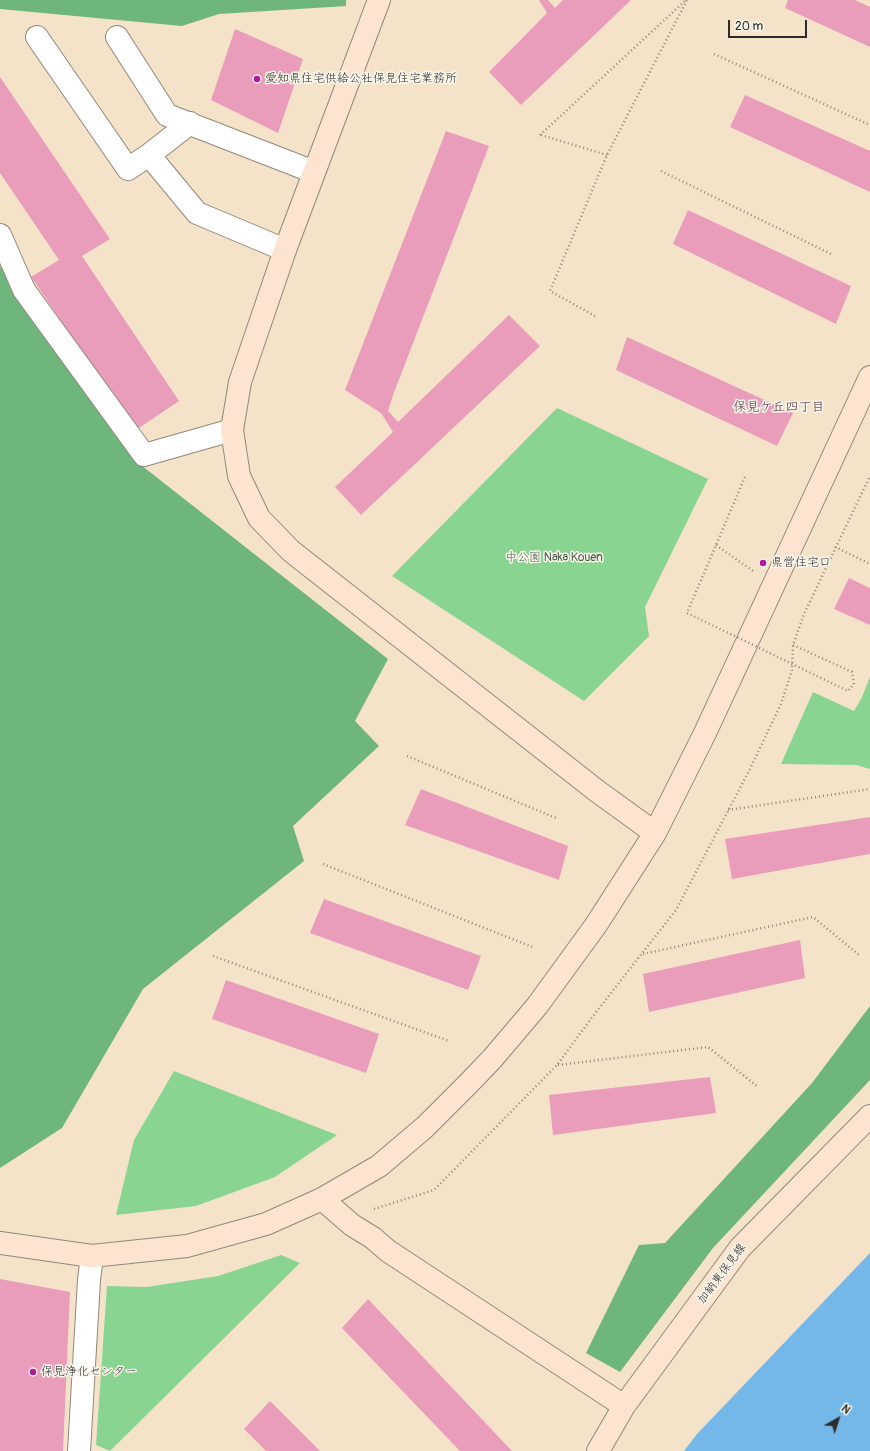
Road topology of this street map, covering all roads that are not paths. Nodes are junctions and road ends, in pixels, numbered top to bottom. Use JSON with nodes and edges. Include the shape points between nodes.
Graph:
{"nodes":[{"id":1,"x":379,"y":0,"type":"edge"},
{"id":2,"x":37,"y":37,"type":"dead end"},
{"id":3,"x":117,"y":37,"type":"dead end"},
{"id":4,"x":190,"y":123,"type":"junction"},
{"id":5,"x":149,"y":155,"type":"junction"},
{"id":6,"x":314,"y":172,"type":"junction"},
{"id":7,"x":0,"y":235,"type":"edge"},
{"id":8,"x":285,"y":250,"type":"junction"},
{"id":9,"x":870,"y":377,"type":"edge"},
{"id":10,"x":232,"y":430,"type":"junction"},
{"id":11,"x":655,"y":833,"type":"junction"},
{"id":12,"x":870,"y":1116,"type":"edge"},
{"id":13,"x":322,"y":1199,"type":"junction"},
{"id":14,"x":0,"y":1243,"type":"edge"},
{"id":15,"x":92,"y":1256,"type":"junction"},
{"id":16,"x":624,"y":1406,"type":"junction"},
{"id":17,"x":79,"y":1451,"type":"edge"},
{"id":18,"x":598,"y":1451,"type":"edge"}],
"edges":[{"from":1,"to":6,"type":"street"},
{"from":2,"to":5,"type":"street","via":[[128,169]]},
{"from":3,"to":4,"type":"street","via":[[167,115]]},
{"from":4,"to":5,"type":"street"},
{"from":4,"to":6,"type":"street"},
{"from":5,"to":8,"type":"street","via":[[197,213]]},
{"from":6,"to":8,"type":"street"},
{"from":7,"to":10,"type":"street","via":[[24,290],[144,455]]},
{"from":8,"to":10,"type":"street","via":[[240,382]]},
{"from":9,"to":11,"type":"street"},
{"from":10,"to":11,"type":"street","via":[[239,476],[259,518],[291,551],[597,791]]},
{"from":11,"to":13,"type":"street","via":[[596,925],[537,1006],[492,1059],[425,1127],[379,1166]]},
{"from":12,"to":16,"type":"street","name":"加納東保見線","via":[[740,1248]]},
{"from":13,"to":15,"type":"street","via":[[266,1224],[187,1246]]},
{"from":13,"to":16,"type":"street","via":[[388,1251]]},
{"from":14,"to":15,"type":"street"},
{"from":15,"to":17,"type":"street"},
{"from":16,"to":18,"type":"street","name":"加納東保見線"}]}
